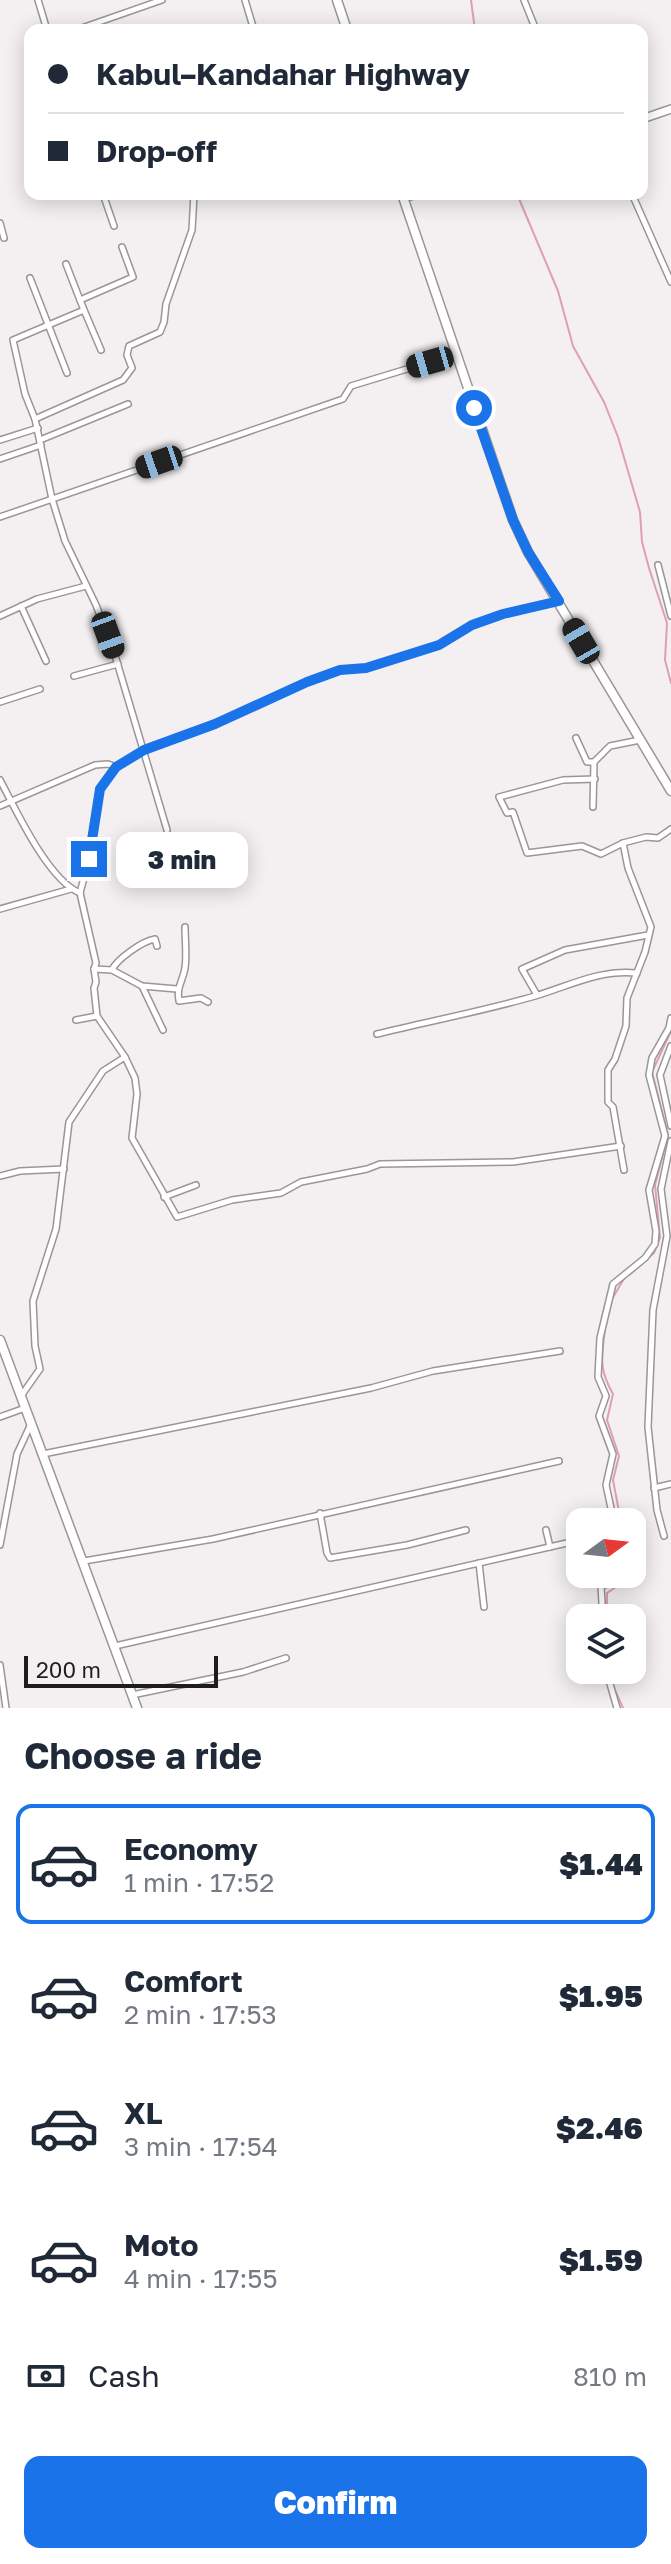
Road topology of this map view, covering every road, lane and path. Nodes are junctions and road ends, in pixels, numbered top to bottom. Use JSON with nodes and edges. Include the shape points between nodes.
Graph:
{"nodes":[{"id":1,"x":38,"y":0,"type":"edge"},
{"id":2,"x":162,"y":0,"type":"edge"},
{"id":3,"x":245,"y":0,"type":"edge"},
{"id":4,"x":337,"y":0,"type":"edge"},
{"id":5,"x":524,"y":0,"type":"edge"},
{"id":6,"x":45,"y":24,"type":"edge"},
{"id":7,"x":93,"y":24,"type":"edge"},
{"id":8,"x":252,"y":24,"type":"edge"},
{"id":9,"x":345,"y":24,"type":"edge"},
{"id":10,"x":534,"y":24,"type":"edge"},
{"id":11,"x":671,"y":109,"type":"edge"},
{"id":12,"x":648,"y":117,"type":"edge"},
{"id":13,"x":105,"y":200,"type":"edge"},
{"id":14,"x":194,"y":200,"type":"edge"},
{"id":15,"x":404,"y":200,"type":"edge"},
{"id":16,"x":635,"y":200,"type":"edge"},
{"id":17,"x":114,"y":226,"type":"dead end"},
{"id":18,"x":1,"y":227,"type":"edge"},
{"id":19,"x":4,"y":238,"type":"dead end"},
{"id":20,"x":122,"y":247,"type":"dead end"},
{"id":21,"x":66,"y":264,"type":"dead end"},
{"id":22,"x":30,"y":278,"type":"dead end"},
{"id":23,"x":671,"y":282,"type":"edge"},
{"id":24,"x":80,"y":300,"type":"junction"},
{"id":25,"x":84,"y":310,"type":"junction"},
{"id":26,"x":48,"y":325,"type":"junction"},
{"id":27,"x":101,"y":350,"type":"dead end"},
{"id":28,"x":456,"y":354,"type":"junction"},
{"id":29,"x":67,"y":373,"type":"dead end"},
{"id":30,"x":128,"y":404,"type":"dead end"},
{"id":31,"x":35,"y":419,"type":"junction"},
{"id":32,"x":38,"y":428,"type":"junction"},
{"id":33,"x":0,"y":440,"type":"edge"},
{"id":34,"x":41,"y":442,"type":"junction"},
{"id":35,"x":0,"y":459,"type":"edge"},
{"id":36,"x":52,"y":499,"type":"junction"},
{"id":37,"x":0,"y":517,"type":"edge"},
{"id":38,"x":658,"y":565,"type":"dead end"},
{"id":39,"x":86,"y":586,"type":"junction"},
{"id":40,"x":559,"y":601,"type":"junction"},
{"id":41,"x":21,"y":606,"type":"junction"},
{"id":42,"x":0,"y":616,"type":"edge"},
{"id":43,"x":671,"y":616,"type":"edge"},
{"id":44,"x":46,"y":661,"type":"dead end"},
{"id":45,"x":118,"y":664,"type":"junction"},
{"id":46,"x":74,"y":676,"type":"dead end"},
{"id":47,"x":40,"y":689,"type":"dead end"},
{"id":48,"x":0,"y":702,"type":"edge"},
{"id":49,"x":576,"y":738,"type":"dead end"},
{"id":50,"x":640,"y":740,"type":"junction"},
{"id":51,"x":144,"y":750,"type":"junction"},
{"id":52,"x":594,"y":762,"type":"junction"},
{"id":53,"x":116,"y":767,"type":"junction"},
{"id":54,"x":595,"y":779,"type":"junction"},
{"id":55,"x":0,"y":780,"type":"edge"},
{"id":56,"x":671,"y":791,"type":"edge"},
{"id":57,"x":11,"y":801,"type":"junction"},
{"id":58,"x":0,"y":806,"type":"edge"},
{"id":59,"x":593,"y":807,"type":"dead end"},
{"id":60,"x":671,"y":829,"type":"edge"},
{"id":61,"x":167,"y":830,"type":"dead end"},
{"id":62,"x":623,"y":843,"type":"junction"},
{"id":63,"x":71,"y":889,"type":"junction"},
{"id":64,"x":80,"y":893,"type":"junction"},
{"id":65,"x":0,"y":909,"type":"edge"},
{"id":66,"x":185,"y":927,"type":"dead end"},
{"id":67,"x":648,"y":935,"type":"junction"},
{"id":68,"x":157,"y":946,"type":"dead end"},
{"id":69,"x":94,"y":969,"type":"junction"},
{"id":70,"x":112,"y":970,"type":"junction"},
{"id":71,"x":637,"y":973,"type":"junction"},
{"id":72,"x":142,"y":986,"type":"junction"},
{"id":73,"x":177,"y":989,"type":"junction"},
{"id":74,"x":537,"y":995,"type":"junction"},
{"id":75,"x":208,"y":1002,"type":"dead end"},
{"id":76,"x":97,"y":1016,"type":"junction"},
{"id":77,"x":671,"y":1018,"type":"edge"},
{"id":78,"x":76,"y":1020,"type":"dead end"},
{"id":79,"x":163,"y":1030,"type":"dead end"},
{"id":80,"x":377,"y":1034,"type":"dead end"},
{"id":81,"x":671,"y":1046,"type":"edge"},
{"id":82,"x":125,"y":1057,"type":"junction"},
{"id":83,"x":661,"y":1071,"type":"junction"},
{"id":84,"x":650,"y":1073,"type":"junction"},
{"id":85,"x":671,"y":1126,"type":"edge"},
{"id":86,"x":669,"y":1138,"type":"edge"},
{"id":87,"x":621,"y":1146,"type":"junction"},
{"id":88,"x":64,"y":1169,"type":"junction"},
{"id":89,"x":624,"y":1170,"type":"dead end"},
{"id":90,"x":0,"y":1176,"type":"edge"},
{"id":91,"x":196,"y":1185,"type":"dead end"},
{"id":92,"x":164,"y":1197,"type":"junction"},
{"id":93,"x":0,"y":1340,"type":"edge"},
{"id":94,"x":560,"y":1351,"type":"dead end"},
{"id":95,"x":21,"y":1396,"type":"junction"},
{"id":96,"x":25,"y":1408,"type":"junction"},
{"id":97,"x":0,"y":1417,"type":"edge"},
{"id":98,"x":31,"y":1425,"type":"junction"},
{"id":99,"x":42,"y":1454,"type":"junction"},
{"id":100,"x":559,"y":1461,"type":"dead end"},
{"id":101,"x":671,"y":1484,"type":"edge"},
{"id":102,"x":654,"y":1488,"type":"junction"},
{"id":103,"x":611,"y":1508,"type":"edge"},
{"id":104,"x":320,"y":1513,"type":"junction"},
{"id":105,"x":466,"y":1530,"type":"dead end"},
{"id":106,"x":546,"y":1530,"type":"dead end"},
{"id":107,"x":664,"y":1536,"type":"dead end"},
{"id":108,"x":566,"y":1543,"type":"edge"},
{"id":109,"x":0,"y":1545,"type":"edge"},
{"id":110,"x":550,"y":1547,"type":"junction"},
{"id":111,"x":84,"y":1561,"type":"junction"},
{"id":112,"x":479,"y":1563,"type":"junction"},
{"id":113,"x":484,"y":1607,"type":"dead end"},
{"id":114,"x":115,"y":1646,"type":"junction"},
{"id":115,"x":286,"y":1658,"type":"dead end"},
{"id":116,"x":0,"y":1665,"type":"edge"},
{"id":117,"x":610,"y":1684,"type":"edge"},
{"id":118,"x":132,"y":1695,"type":"junction"},
{"id":119,"x":6,"y":1708,"type":"edge"},
{"id":120,"x":137,"y":1708,"type":"edge"},
{"id":121,"x":617,"y":1708,"type":"edge"}],
"edges":[{"from":1,"to":6,"type":"street"},
{"from":2,"to":7,"type":"street"},
{"from":3,"to":8,"type":"street"},
{"from":4,"to":9,"type":"main road"},
{"from":5,"to":10,"type":"street"},
{"from":11,"to":12,"type":"street"},
{"from":13,"to":17,"type":"street"},
{"from":14,"to":31,"type":"street","via":[[192,230],[160,332],[129,346],[132,368],[123,380]]},
{"from":15,"to":28,"type":"main road"},
{"from":16,"to":23,"type":"street"},
{"from":18,"to":19,"type":"street"},
{"from":20,"to":24,"type":"street","via":[[133,277]]},
{"from":21,"to":24,"type":"street"},
{"from":22,"to":26,"type":"street"},
{"from":24,"to":25,"type":"street"},
{"from":25,"to":26,"type":"street"},
{"from":25,"to":27,"type":"street"},
{"from":26,"to":29,"type":"street"},
{"from":26,"to":31,"type":"street","via":[[13,340]]},
{"from":28,"to":36,"type":"street","via":[[351,386],[343,399]]},
{"from":28,"to":40,"type":"main road","via":[[513,520]]},
{"from":30,"to":34,"type":"street"},
{"from":31,"to":32,"type":"street"},
{"from":32,"to":33,"type":"street"},
{"from":32,"to":34,"type":"street"},
{"from":34,"to":35,"type":"street"},
{"from":34,"to":36,"type":"street"},
{"from":36,"to":37,"type":"street"},
{"from":36,"to":39,"type":"street"},
{"from":38,"to":43,"type":"street"},
{"from":39,"to":41,"type":"street"},
{"from":39,"to":45,"type":"street"},
{"from":40,"to":50,"type":"main road"},
{"from":40,"to":51,"type":"street","via":[[472,625],[439,645],[366,668],[340,670]]},
{"from":41,"to":42,"type":"street"},
{"from":41,"to":44,"type":"street"},
{"from":45,"to":46,"type":"street"},
{"from":45,"to":51,"type":"street"},
{"from":47,"to":48,"type":"street"},
{"from":49,"to":52,"type":"street","via":[[587,762]]},
{"from":50,"to":52,"type":"street","via":[[610,746]]},
{"from":50,"to":56,"type":"main road"},
{"from":51,"to":53,"type":"street"},
{"from":51,"to":61,"type":"street"},
{"from":52,"to":54,"type":"street"},
{"from":53,"to":57,"type":"street","via":[[95,765]]},
{"from":53,"to":64,"type":"street","via":[[100,789]]},
{"from":54,"to":59,"type":"street"},
{"from":54,"to":62,"type":"street","via":[[563,780],[499,797],[507,813],[513,812],[527,853],[582,846],[601,854]]},
{"from":55,"to":57,"type":"street"},
{"from":57,"to":58,"type":"street"},
{"from":57,"to":63,"type":"street","via":[[46,860]]},
{"from":60,"to":62,"type":"street","via":[[658,838]]},
{"from":62,"to":67,"type":"street","via":[[649,917]]},
{"from":63,"to":64,"type":"street"},
{"from":63,"to":65,"type":"street"},
{"from":64,"to":69,"type":"street"},
{"from":66,"to":73,"type":"street","via":[[185,972]]},
{"from":67,"to":71,"type":"street"},
{"from":67,"to":74,"type":"street","via":[[565,950],[522,969]]},
{"from":68,"to":70,"type":"street","via":[[155,939],[140,943]]},
{"from":69,"to":70,"type":"street"},
{"from":69,"to":76,"type":"street"},
{"from":70,"to":72,"type":"street"},
{"from":71,"to":74,"type":"street","via":[[592,976]]},
{"from":71,"to":87,"type":"street","via":[[627,998],[626,1026],[608,1070],[608,1102]]},
{"from":72,"to":73,"type":"street"},
{"from":72,"to":79,"type":"street"},
{"from":73,"to":75,"type":"street","via":[[179,1001]]},
{"from":74,"to":80,"type":"street"},
{"from":76,"to":78,"type":"street"},
{"from":76,"to":82,"type":"street"},
{"from":77,"to":84,"type":"street"},
{"from":81,"to":83,"type":"street"},
{"from":82,"to":88,"type":"street","via":[[103,1071],[69,1122]]},
{"from":82,"to":92,"type":"street","via":[[137,1094],[132,1138]]},
{"from":83,"to":84,"type":"street"},
{"from":83,"to":85,"type":"street"},
{"from":84,"to":86,"type":"street"},
{"from":86,"to":102,"type":"street","via":[[661,1189],[667,1236],[652,1324],[648,1427]]},
{"from":86,"to":103,"type":"street","via":[[649,1190],[655,1244],[613,1284],[600,1338],[598,1377],[606,1396],[599,1416],[613,1454],[606,1485]]},
{"from":87,"to":89,"type":"street"},
{"from":87,"to":92,"type":"street","via":[[513,1162],[380,1164],[180,1217]]},
{"from":88,"to":90,"type":"street"},
{"from":88,"to":95,"type":"street","via":[[56,1229],[33,1301],[40,1369]]},
{"from":91,"to":92,"type":"street"},
{"from":93,"to":95,"type":"main road"},
{"from":94,"to":99,"type":"street","via":[[433,1371]]},
{"from":95,"to":96,"type":"main road"},
{"from":96,"to":97,"type":"street"},
{"from":96,"to":98,"type":"main road"},
{"from":98,"to":99,"type":"main road"},
{"from":98,"to":109,"type":"street","via":[[17,1454]]},
{"from":99,"to":111,"type":"main road"},
{"from":100,"to":104,"type":"street"},
{"from":101,"to":102,"type":"street"},
{"from":102,"to":107,"type":"street"},
{"from":104,"to":105,"type":"street","via":[[330,1558]]},
{"from":104,"to":111,"type":"street","via":[[213,1539]]},
{"from":106,"to":110,"type":"street"},
{"from":108,"to":110,"type":"street"},
{"from":110,"to":112,"type":"street"},
{"from":111,"to":114,"type":"main road"},
{"from":112,"to":113,"type":"street"},
{"from":112,"to":114,"type":"street"},
{"from":114,"to":118,"type":"main road"},
{"from":115,"to":118,"type":"street"},
{"from":116,"to":119,"type":"street"},
{"from":117,"to":121,"type":"street"},
{"from":118,"to":120,"type":"main road"}]}
